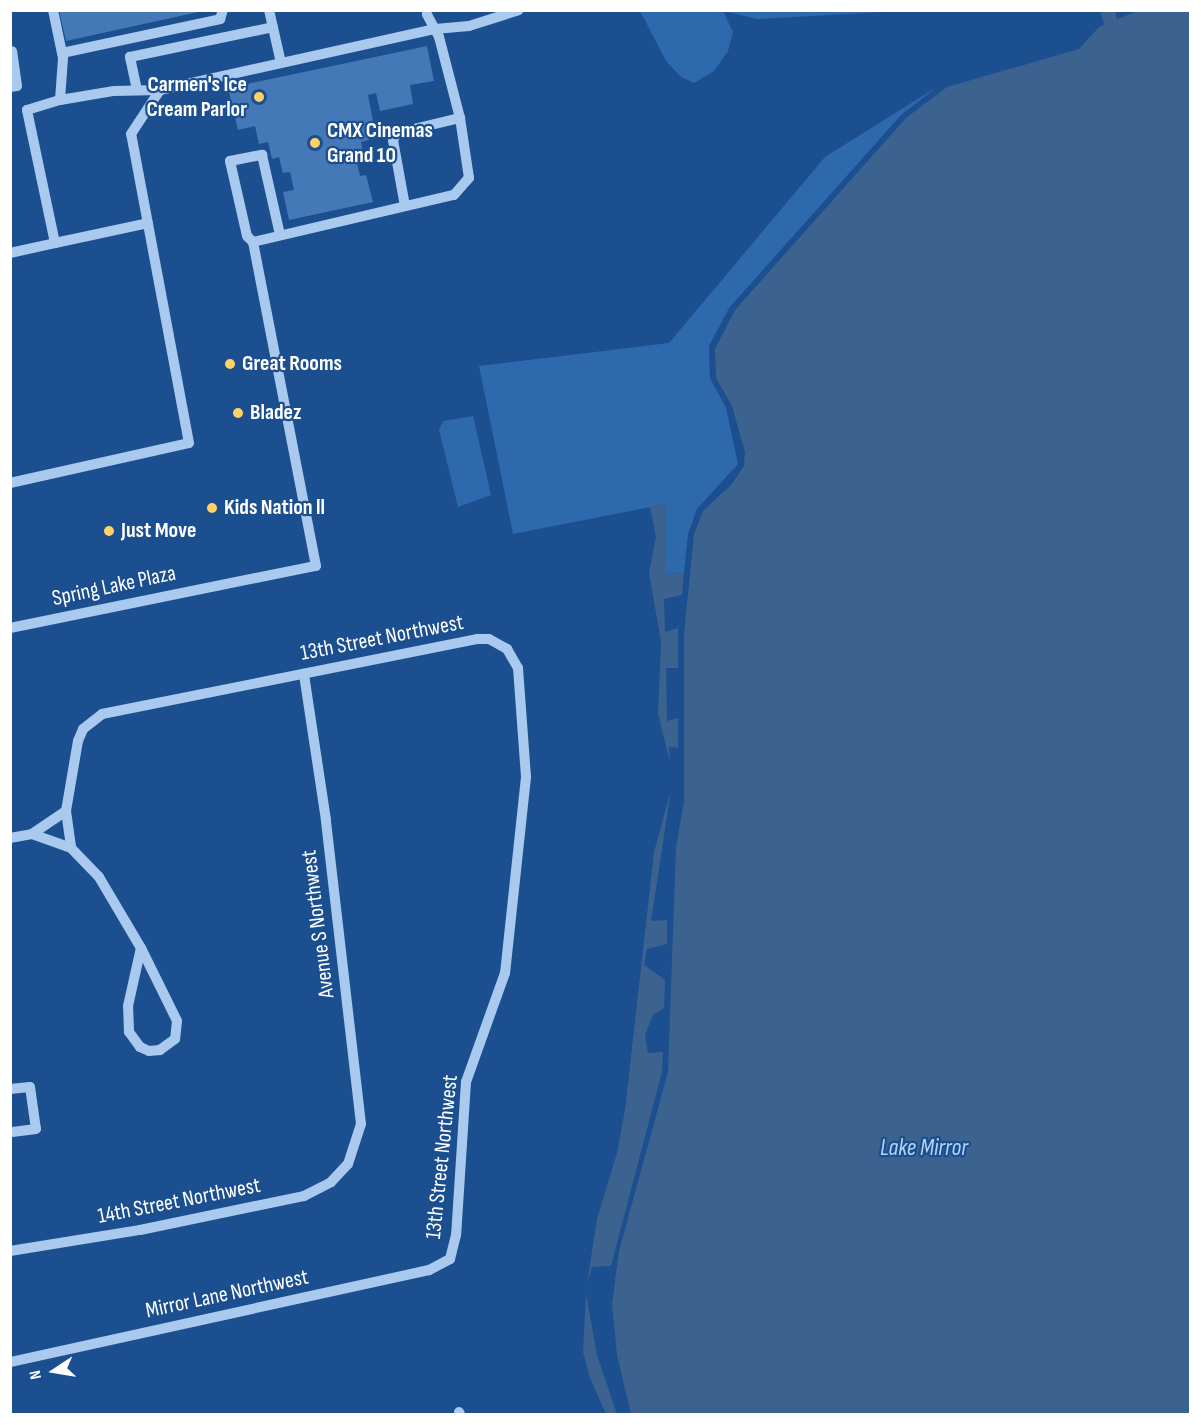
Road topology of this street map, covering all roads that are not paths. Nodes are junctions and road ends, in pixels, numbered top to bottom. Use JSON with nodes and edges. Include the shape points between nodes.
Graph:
{"nodes":[{"id":1,"x":52,"y":10,"type":"edge"},
{"id":2,"x":223,"y":10,"type":"edge"},
{"id":3,"x":269,"y":10,"type":"edge"},
{"id":4,"x":519,"y":10,"type":"edge"},
{"id":5,"x":426,"y":12,"type":"edge"},
{"id":6,"x":273,"y":27,"type":"junction"},
{"id":7,"x":435,"y":29,"type":"junction"},
{"id":8,"x":12,"y":51,"type":"edge"},
{"id":9,"x":62,"y":53,"type":"junction"},
{"id":10,"x":281,"y":63,"type":"junction"},
{"id":11,"x":10,"y":87,"type":"edge"},
{"id":12,"x":137,"y":90,"type":"junction"},
{"id":13,"x":160,"y":90,"type":"junction"},
{"id":14,"x":60,"y":99,"type":"junction"},
{"id":15,"x":460,"y":118,"type":"junction"},
{"id":16,"x":405,"y":206,"type":"junction"},
{"id":17,"x":148,"y":223,"type":"junction"},
{"id":18,"x":280,"y":236,"type":"junction"},
{"id":19,"x":253,"y":242,"type":"junction"},
{"id":20,"x":55,"y":243,"type":"junction"},
{"id":21,"x":10,"y":253,"type":"edge"},
{"id":22,"x":10,"y":483,"type":"edge"},
{"id":23,"x":10,"y":628,"type":"edge"},
{"id":24,"x":304,"y":674,"type":"junction"},
{"id":25,"x":66,"y":811,"type":"junction"},
{"id":26,"x":32,"y":834,"type":"junction"},
{"id":27,"x":10,"y":838,"type":"edge"},
{"id":28,"x":70,"y":848,"type":"junction"},
{"id":29,"x":141,"y":948,"type":"junction"},
{"id":30,"x":10,"y":1089,"type":"edge"},
{"id":31,"x":10,"y":1132,"type":"edge"},
{"id":32,"x":346,"y":1167,"type":"joint"},
{"id":33,"x":10,"y":1251,"type":"edge"},
{"id":34,"x":450,"y":1259,"type":"joint"},
{"id":35,"x":10,"y":1362,"type":"edge"}],
"edges":[{"from":1,"to":9,"type":"street"},
{"from":2,"to":9,"type":"street","via":[[220,19]]},
{"from":3,"to":6,"type":"street"},
{"from":4,"to":7,"type":"street","via":[[469,26]]},
{"from":5,"to":7,"type":"street"},
{"from":6,"to":10,"type":"street"},
{"from":6,"to":12,"type":"street","via":[[130,57]]},
{"from":7,"to":10,"type":"street"},
{"from":7,"to":15,"type":"street"},
{"from":8,"to":11,"type":"street","via":[[18,86]]},
{"from":9,"to":14,"type":"street"},
{"from":10,"to":13,"type":"street"},
{"from":12,"to":13,"type":"street"},
{"from":12,"to":14,"type":"street"},
{"from":13,"to":17,"type":"street","via":[[131,134]]},
{"from":14,"to":20,"type":"street","via":[[27,110]]},
{"from":15,"to":16,"type":"street","via":[[469,178],[454,195]]},
{"from":15,"to":16,"type":"street","via":[[397,133],[393,140]]},
{"from":16,"to":18,"type":"street"},
{"from":17,"to":20,"type":"street"},
{"from":17,"to":22,"type":"street","via":[[189,443]]},
{"from":18,"to":19,"type":"street"},
{"from":18,"to":19,"type":"street","via":[[262,155],[230,161],[247,236]]},
{"from":19,"to":23,"type":"street","name":"Spring Lake Plaza","via":[[316,566]]},
{"from":20,"to":21,"type":"street"},
{"from":24,"to":25,"type":"street","name":"13th Street Northwest","via":[[102,714],[83,729],[78,741]]},
{"from":24,"to":32,"type":"street","name":"Avenue S Northwest","via":[[326,820],[361,1124],[357,1145]]},
{"from":24,"to":34,"type":"street","name":"13th Street Northwest","via":[[477,639],[489,639],[507,649],[518,668],[526,777],[507,963],[496,1006],[475,1050],[466,1082],[456,1235]]},
{"from":25,"to":26,"type":"street"},
{"from":25,"to":28,"type":"street","name":"13th Street Northwest"},
{"from":26,"to":27,"type":"street"},
{"from":26,"to":28,"type":"street"},
{"from":28,"to":29,"type":"street","via":[[99,877]]},
{"from":29,"to":29,"type":"street","via":[[177,1021],[175,1039],[160,1050],[140,1047],[129,1032],[128,1006]]},
{"from":30,"to":31,"type":"street","via":[[30,1087],[36,1129]]},
{"from":32,"to":33,"type":"street","name":"14th Street Northwest","via":[[331,1182],[304,1196],[141,1230]]},
{"from":34,"to":35,"type":"street","name":"Mirror Lane Northwest","via":[[429,1270]]}]}
